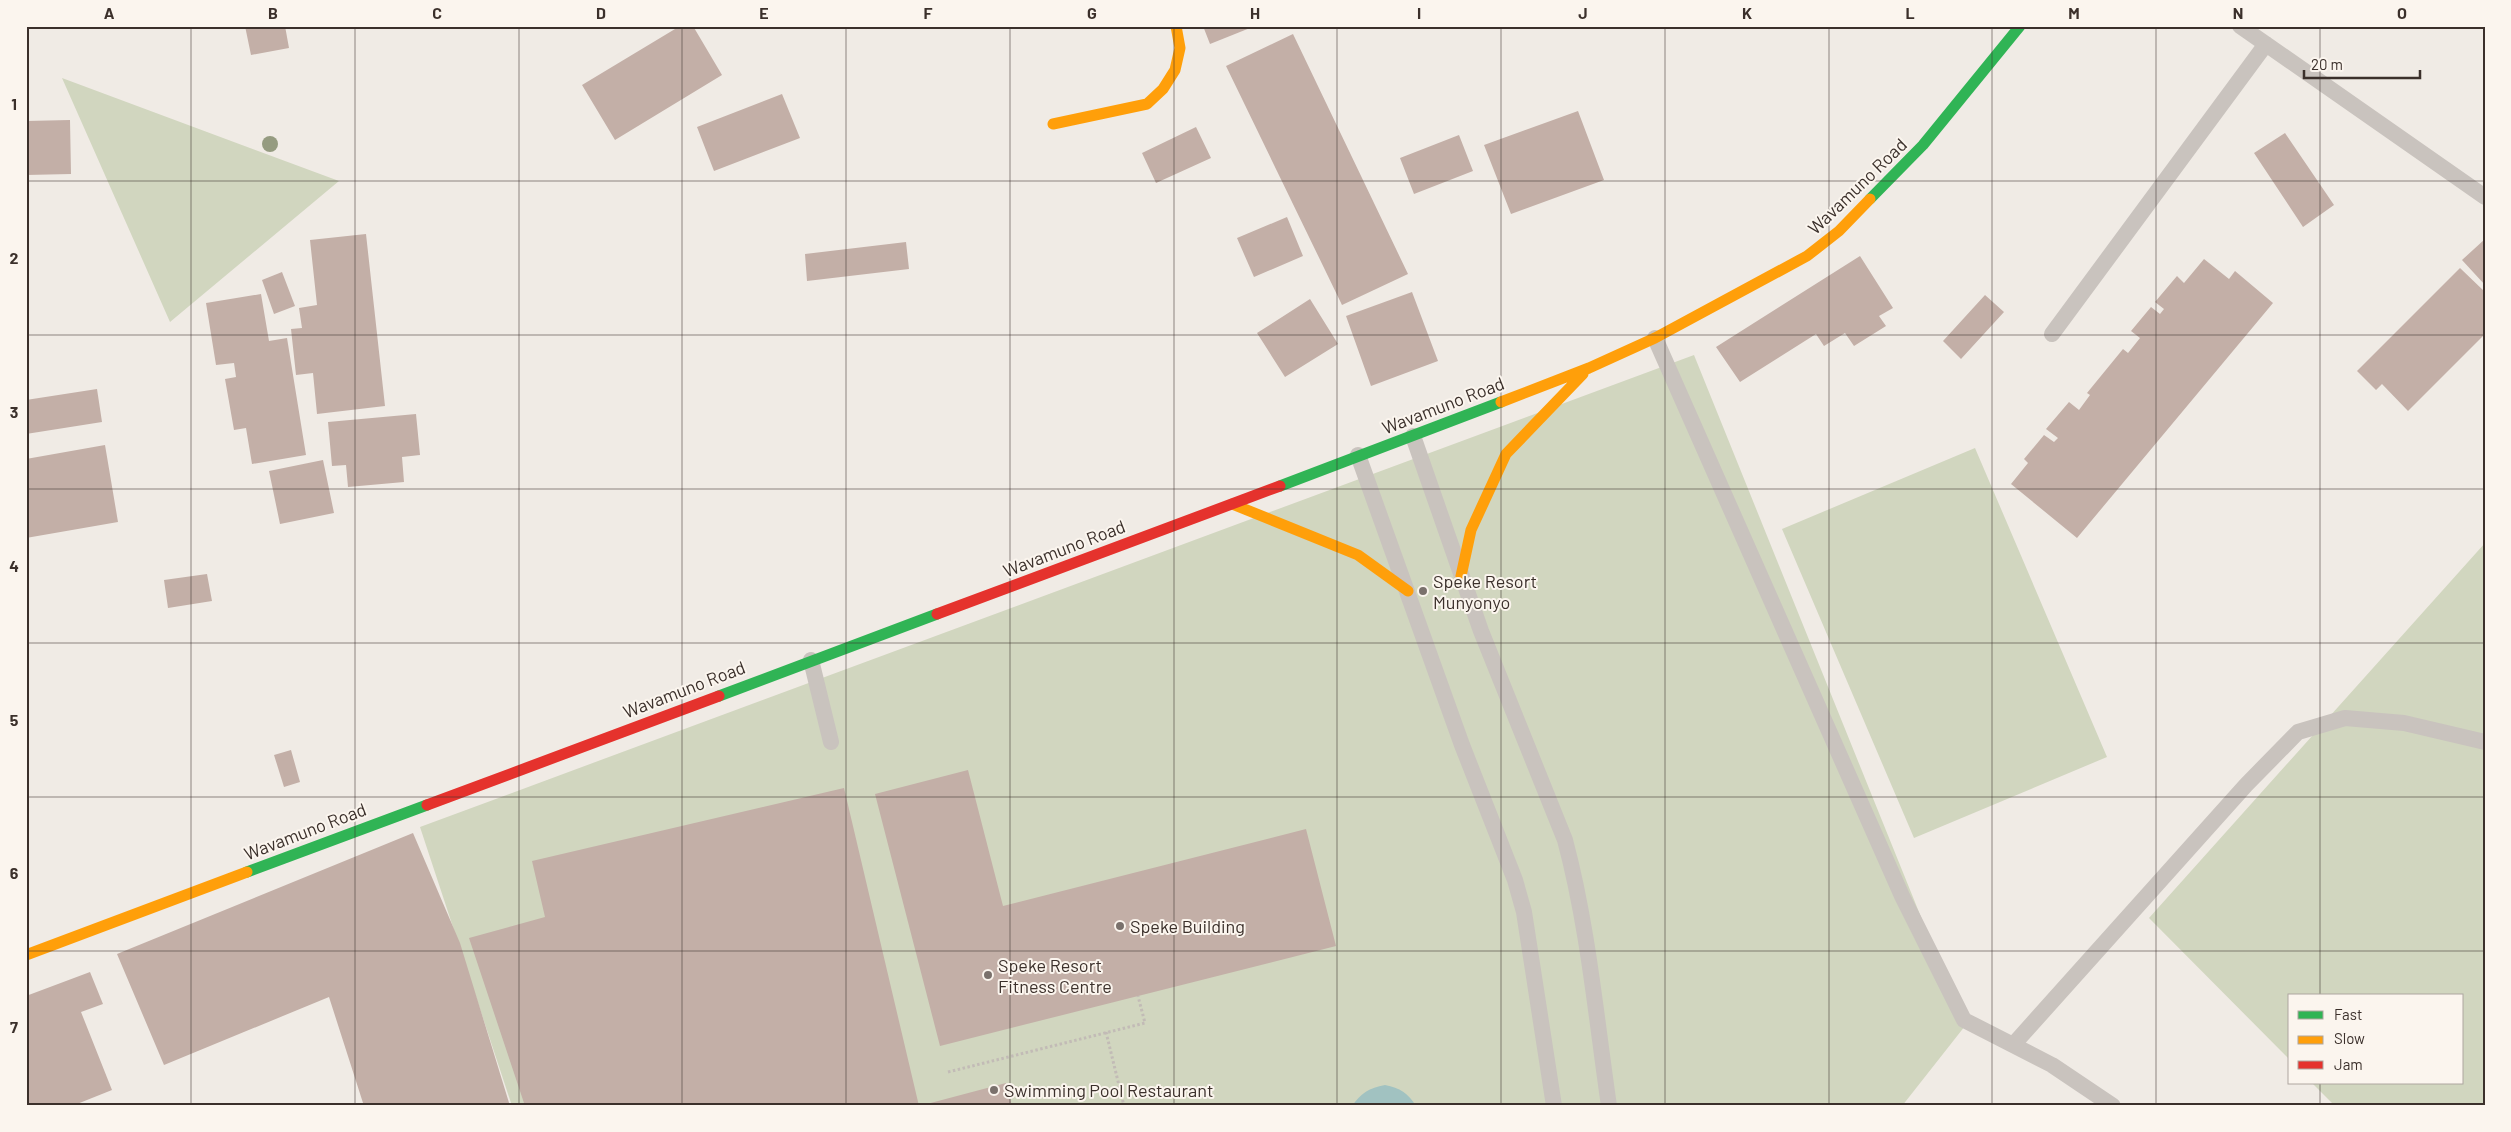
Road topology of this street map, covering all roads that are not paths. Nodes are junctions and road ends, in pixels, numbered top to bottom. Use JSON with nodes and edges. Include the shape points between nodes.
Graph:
{"nodes":[{"id":1,"x":1176,"y":26,"type":"edge"},
{"id":2,"x":2020,"y":26,"type":"edge"},
{"id":3,"x":2240,"y":26,"type":"edge"},
{"id":4,"x":2266,"y":44,"type":"junction"},
{"id":5,"x":1053,"y":124,"type":"dead end"},
{"id":6,"x":2485,"y":197,"type":"edge"},
{"id":7,"x":2052,"y":334,"type":"dead end"},
{"id":8,"x":1655,"y":338,"type":"junction"},
{"id":9,"x":1589,"y":368,"type":"junction"},
{"id":10,"x":1413,"y":436,"type":"junction"},
{"id":11,"x":1358,"y":455,"type":"junction"},
{"id":12,"x":1232,"y":504,"type":"junction"},
{"id":13,"x":1461,"y":576,"type":"junction"},
{"id":14,"x":1408,"y":590,"type":"junction"},
{"id":15,"x":811,"y":660,"type":"junction"},
{"id":16,"x":831,"y":742,"type":"dead end"},
{"id":17,"x":2485,"y":742,"type":"edge"},
{"id":18,"x":26,"y":955,"type":"edge"},
{"id":19,"x":2013,"y":1045,"type":"junction"},
{"id":20,"x":1554,"y":1106,"type":"edge"},
{"id":21,"x":1609,"y":1106,"type":"edge"},
{"id":22,"x":2112,"y":1106,"type":"edge"}],
"edges":[{"from":1,"to":5,"type":"main road","via":[[1179,61],[1158,96],[1147,104]]},
{"from":2,"to":8,"type":"main road","name":"Wavamuno Road","via":[[1923,146],[1839,231],[1807,256]]},
{"from":3,"to":4,"type":"lane"},
{"from":4,"to":6,"type":"lane"},
{"from":4,"to":7,"type":"lane"},
{"from":8,"to":9,"type":"main road","name":"Wavamuno Road"},
{"from":8,"to":19,"type":"lane","via":[[1902,896],[1964,1020]]},
{"from":9,"to":10,"type":"main road","name":"Wavamuno Road"},
{"from":9,"to":13,"type":"main road","via":[[1506,454],[1471,530]]},
{"from":10,"to":11,"type":"main road","name":"Wavamuno Road"},
{"from":10,"to":13,"type":"lane"},
{"from":11,"to":12,"type":"main road","name":"Wavamuno Road"},
{"from":11,"to":14,"type":"lane"},
{"from":12,"to":14,"type":"main road","via":[[1358,555]]},
{"from":12,"to":15,"type":"main road","name":"Wavamuno Road"},
{"from":13,"to":21,"type":"lane","via":[[1565,840],[1588,959]]},
{"from":14,"to":20,"type":"lane","via":[[1462,745],[1515,880],[1524,912]]},
{"from":15,"to":16,"type":"lane"},
{"from":15,"to":18,"type":"main road","name":"Wavamuno Road"},
{"from":17,"to":19,"type":"lane","via":[[2404,723],[2345,718],[2298,732],[2239,792]]},
{"from":19,"to":22,"type":"lane","via":[[2052,1065]]}]}
